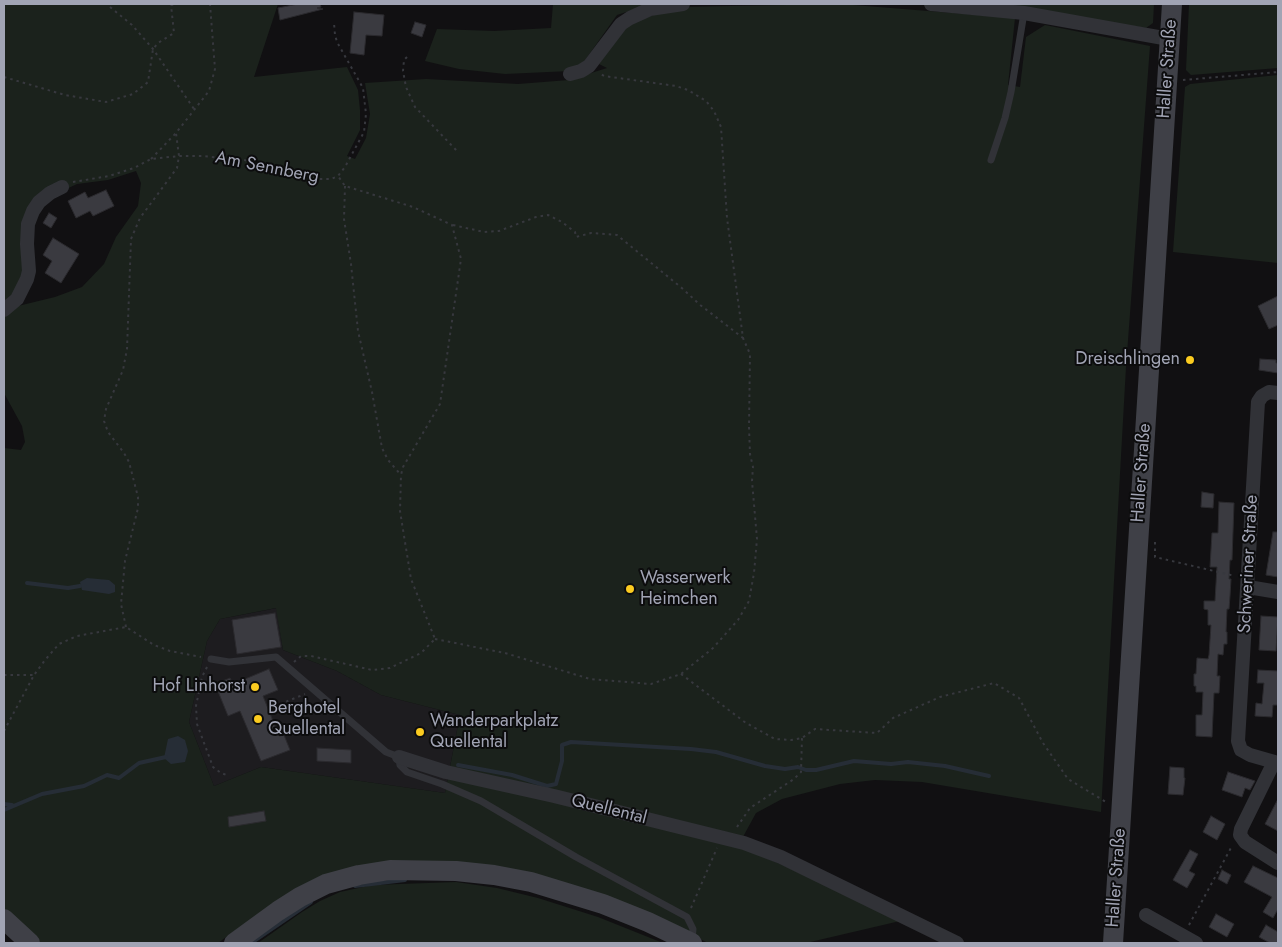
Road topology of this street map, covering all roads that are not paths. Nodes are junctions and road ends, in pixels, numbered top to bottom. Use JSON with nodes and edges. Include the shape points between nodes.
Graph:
{"nodes":[{"id":1,"x":683,"y":4,"type":"edge"},
{"id":2,"x":931,"y":4,"type":"edge"},
{"id":3,"x":1172,"y":4,"type":"edge"},
{"id":4,"x":1024,"y":13,"type":"junction"},
{"id":5,"x":1170,"y":38,"type":"junction"},
{"id":6,"x":570,"y":74,"type":"dead end"},
{"id":7,"x":991,"y":160,"type":"dead end"},
{"id":8,"x":62,"y":187,"type":"road end"},
{"id":9,"x":4,"y":310,"type":"edge"},
{"id":10,"x":1278,"y":393,"type":"edge"},
{"id":11,"x":1249,"y":583,"type":"junction"},
{"id":12,"x":1278,"y":592,"type":"edge"},
{"id":13,"x":211,"y":659,"type":"road end"},
{"id":14,"x":400,"y":757,"type":"junction"},
{"id":15,"x":1276,"y":763,"type":"edge"},
{"id":16,"x":1278,"y":863,"type":"edge"},
{"id":17,"x":1146,"y":915,"type":"dead end"},
{"id":18,"x":4,"y":919,"type":"edge"},
{"id":19,"x":30,"y":943,"type":"edge"},
{"id":20,"x":234,"y":943,"type":"edge"},
{"id":21,"x":692,"y":943,"type":"edge"},
{"id":22,"x":957,"y":943,"type":"edge"},
{"id":23,"x":1113,"y":943,"type":"edge"},
{"id":24,"x":1196,"y":943,"type":"edge"}],
"edges":[{"from":1,"to":6,"type":"street","via":[[650,9],[630,18],[621,24],[589,66]]},
{"from":2,"to":4,"type":"street"},
{"from":3,"to":5,"type":"main road","name":"Haller Straße"},
{"from":4,"to":5,"type":"street"},
{"from":4,"to":7,"type":"lane","via":[[1011,92]]},
{"from":5,"to":23,"type":"main road","name":"Haller Straße"},
{"from":8,"to":9,"type":"street","via":[[39,202],[34,211],[28,224],[27,279],[17,299]]},
{"from":10,"to":11,"type":"street","name":"Schweriner Straße","via":[[1269,392],[1258,402]]},
{"from":11,"to":12,"type":"street"},
{"from":11,"to":15,"type":"street","name":"Schweriner Straße","via":[[1238,740],[1241,750]]},
{"from":13,"to":14,"type":"lane","name":"Quellental","via":[[229,662],[276,657],[386,752]]},
{"from":14,"to":21,"type":"lane","via":[[400,765],[407,772],[481,800],[576,857],[687,916],[694,929]]},
{"from":14,"to":22,"type":"street","name":"Quellental","via":[[446,772],[728,839],[781,857]]},
{"from":15,"to":16,"type":"street","via":[[1240,829],[1240,835],[1245,842]]},
{"from":17,"to":24,"type":"street"},
{"from":18,"to":19,"type":"main road"},
{"from":20,"to":21,"type":"main road","via":[[278,911],[326,884],[359,874],[390,870],[456,871],[531,882],[602,904]]}]}
